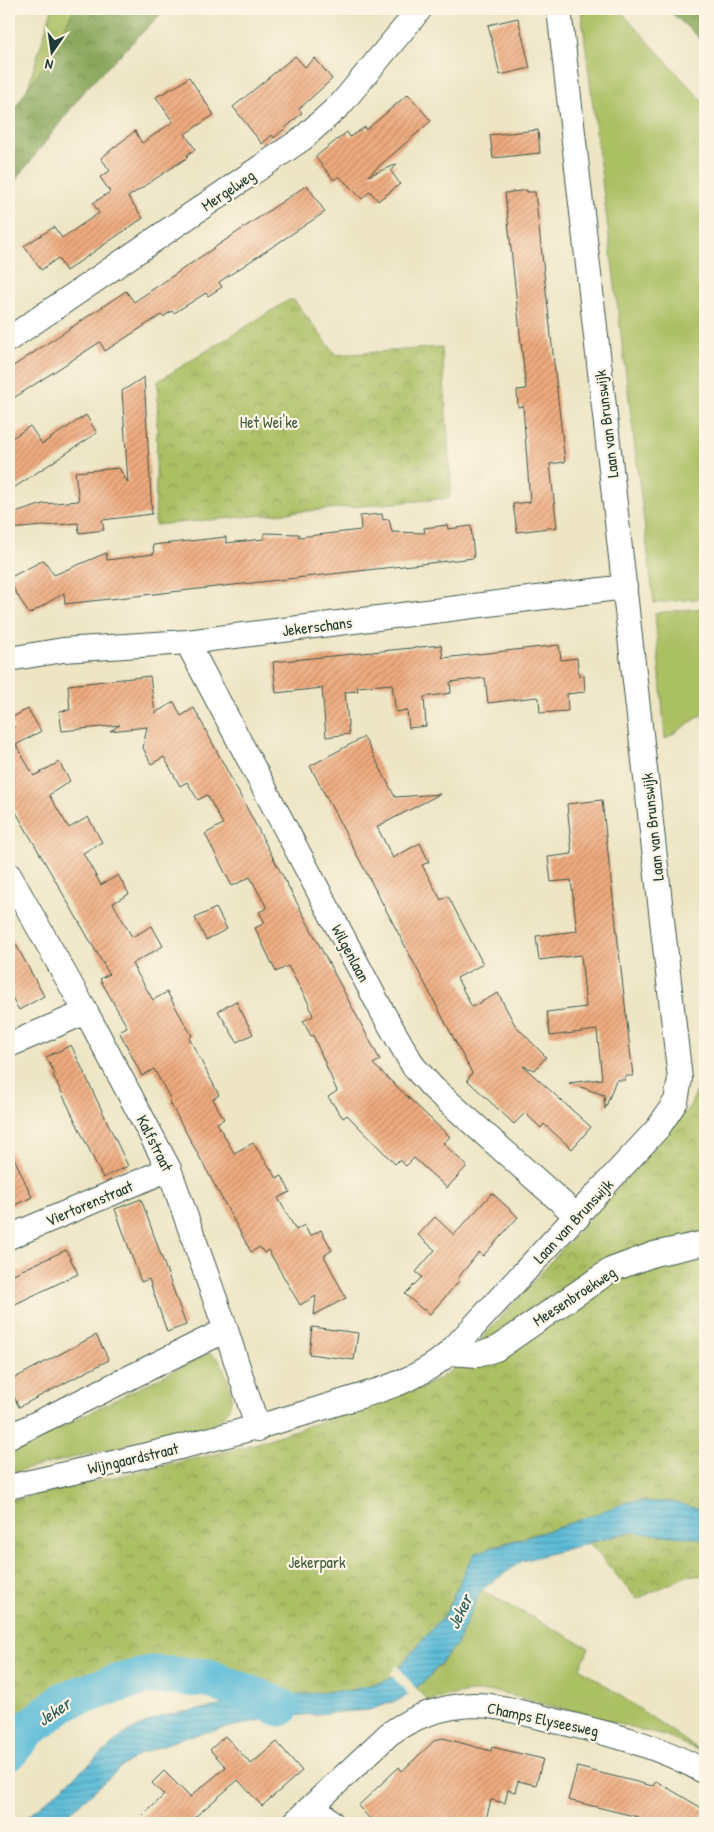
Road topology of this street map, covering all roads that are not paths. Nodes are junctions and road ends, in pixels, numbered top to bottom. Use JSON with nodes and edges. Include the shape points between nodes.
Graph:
{"nodes":[{"id":1,"x":420,"y":9,"type":"edge"},
{"id":2,"x":559,"y":9,"type":"edge"},
{"id":3,"x":9,"y":339,"type":"edge"},
{"id":4,"x":625,"y":587,"type":"junction"},
{"id":5,"x":187,"y":642,"type":"junction"},
{"id":6,"x":9,"y":659,"type":"edge"},
{"id":7,"x":9,"y":875,"type":"edge"},
{"id":8,"x":86,"y":1012,"type":"junction"},
{"id":9,"x":9,"y":1046,"type":"edge"},
{"id":10,"x":170,"y":1168,"type":"junction"},
{"id":11,"x":578,"y":1217,"type":"junction"},
{"id":12,"x":9,"y":1237,"type":"edge"},
{"id":13,"x":705,"y":1243,"type":"edge"},
{"id":14,"x":226,"y":1330,"type":"junction"},
{"id":15,"x":448,"y":1353,"type":"junction"},
{"id":16,"x":258,"y":1429,"type":"junction"},
{"id":17,"x":9,"y":1437,"type":"edge"},
{"id":18,"x":9,"y":1487,"type":"edge"},
{"id":19,"x":705,"y":1772,"type":"edge"},
{"id":20,"x":314,"y":1805,"type":"junction"},
{"id":21,"x":294,"y":1823,"type":"edge"},
{"id":22,"x":332,"y":1823,"type":"edge"}],
"edges":[{"from":1,"to":3,"type":"street","name":"Mergelweg","via":[[341,104],[302,139]]},
{"from":2,"to":4,"type":"street","name":"Laan van Brunswijk"},
{"from":4,"to":5,"type":"street","name":"Jekerschans"},
{"from":4,"to":11,"type":"street","name":"Laan van Brunswijk","via":[[680,1087],[676,1101],[658,1128]]},
{"from":5,"to":6,"type":"street","name":"Jekerschans","via":[[63,650]]},
{"from":5,"to":11,"type":"street","name":"Wilgenlaan","via":[[378,1005],[414,1066],[455,1109]]},
{"from":7,"to":8,"type":"street","name":"Kalfstraat"},
{"from":8,"to":9,"type":"street"},
{"from":8,"to":10,"type":"street","name":"Kalfstraat"},
{"from":10,"to":12,"type":"street","name":"Viertorenstraat"},
{"from":10,"to":14,"type":"street","name":"Kalfstraat"},
{"from":11,"to":15,"type":"street","name":"Laan van Brunswijk"},
{"from":13,"to":15,"type":"street","name":"Meesenbroekweg","via":[[654,1254],[611,1270],[496,1349],[478,1355]]},
{"from":14,"to":16,"type":"street","name":"Kalfstraat"},
{"from":14,"to":17,"type":"street"},
{"from":15,"to":16,"type":"street","name":"Laan van Brunswijk","via":[[437,1364],[416,1376]]},
{"from":16,"to":18,"type":"street","name":"Wijngaardstraat"},
{"from":19,"to":20,"type":"street","name":"Champs Elyseesweg","via":[[648,1744],[510,1710],[471,1705],[430,1712],[401,1725]]},
{"from":20,"to":21,"type":"street","name":"Champs Elyseesweg"},
{"from":20,"to":22,"type":"street"}]}
